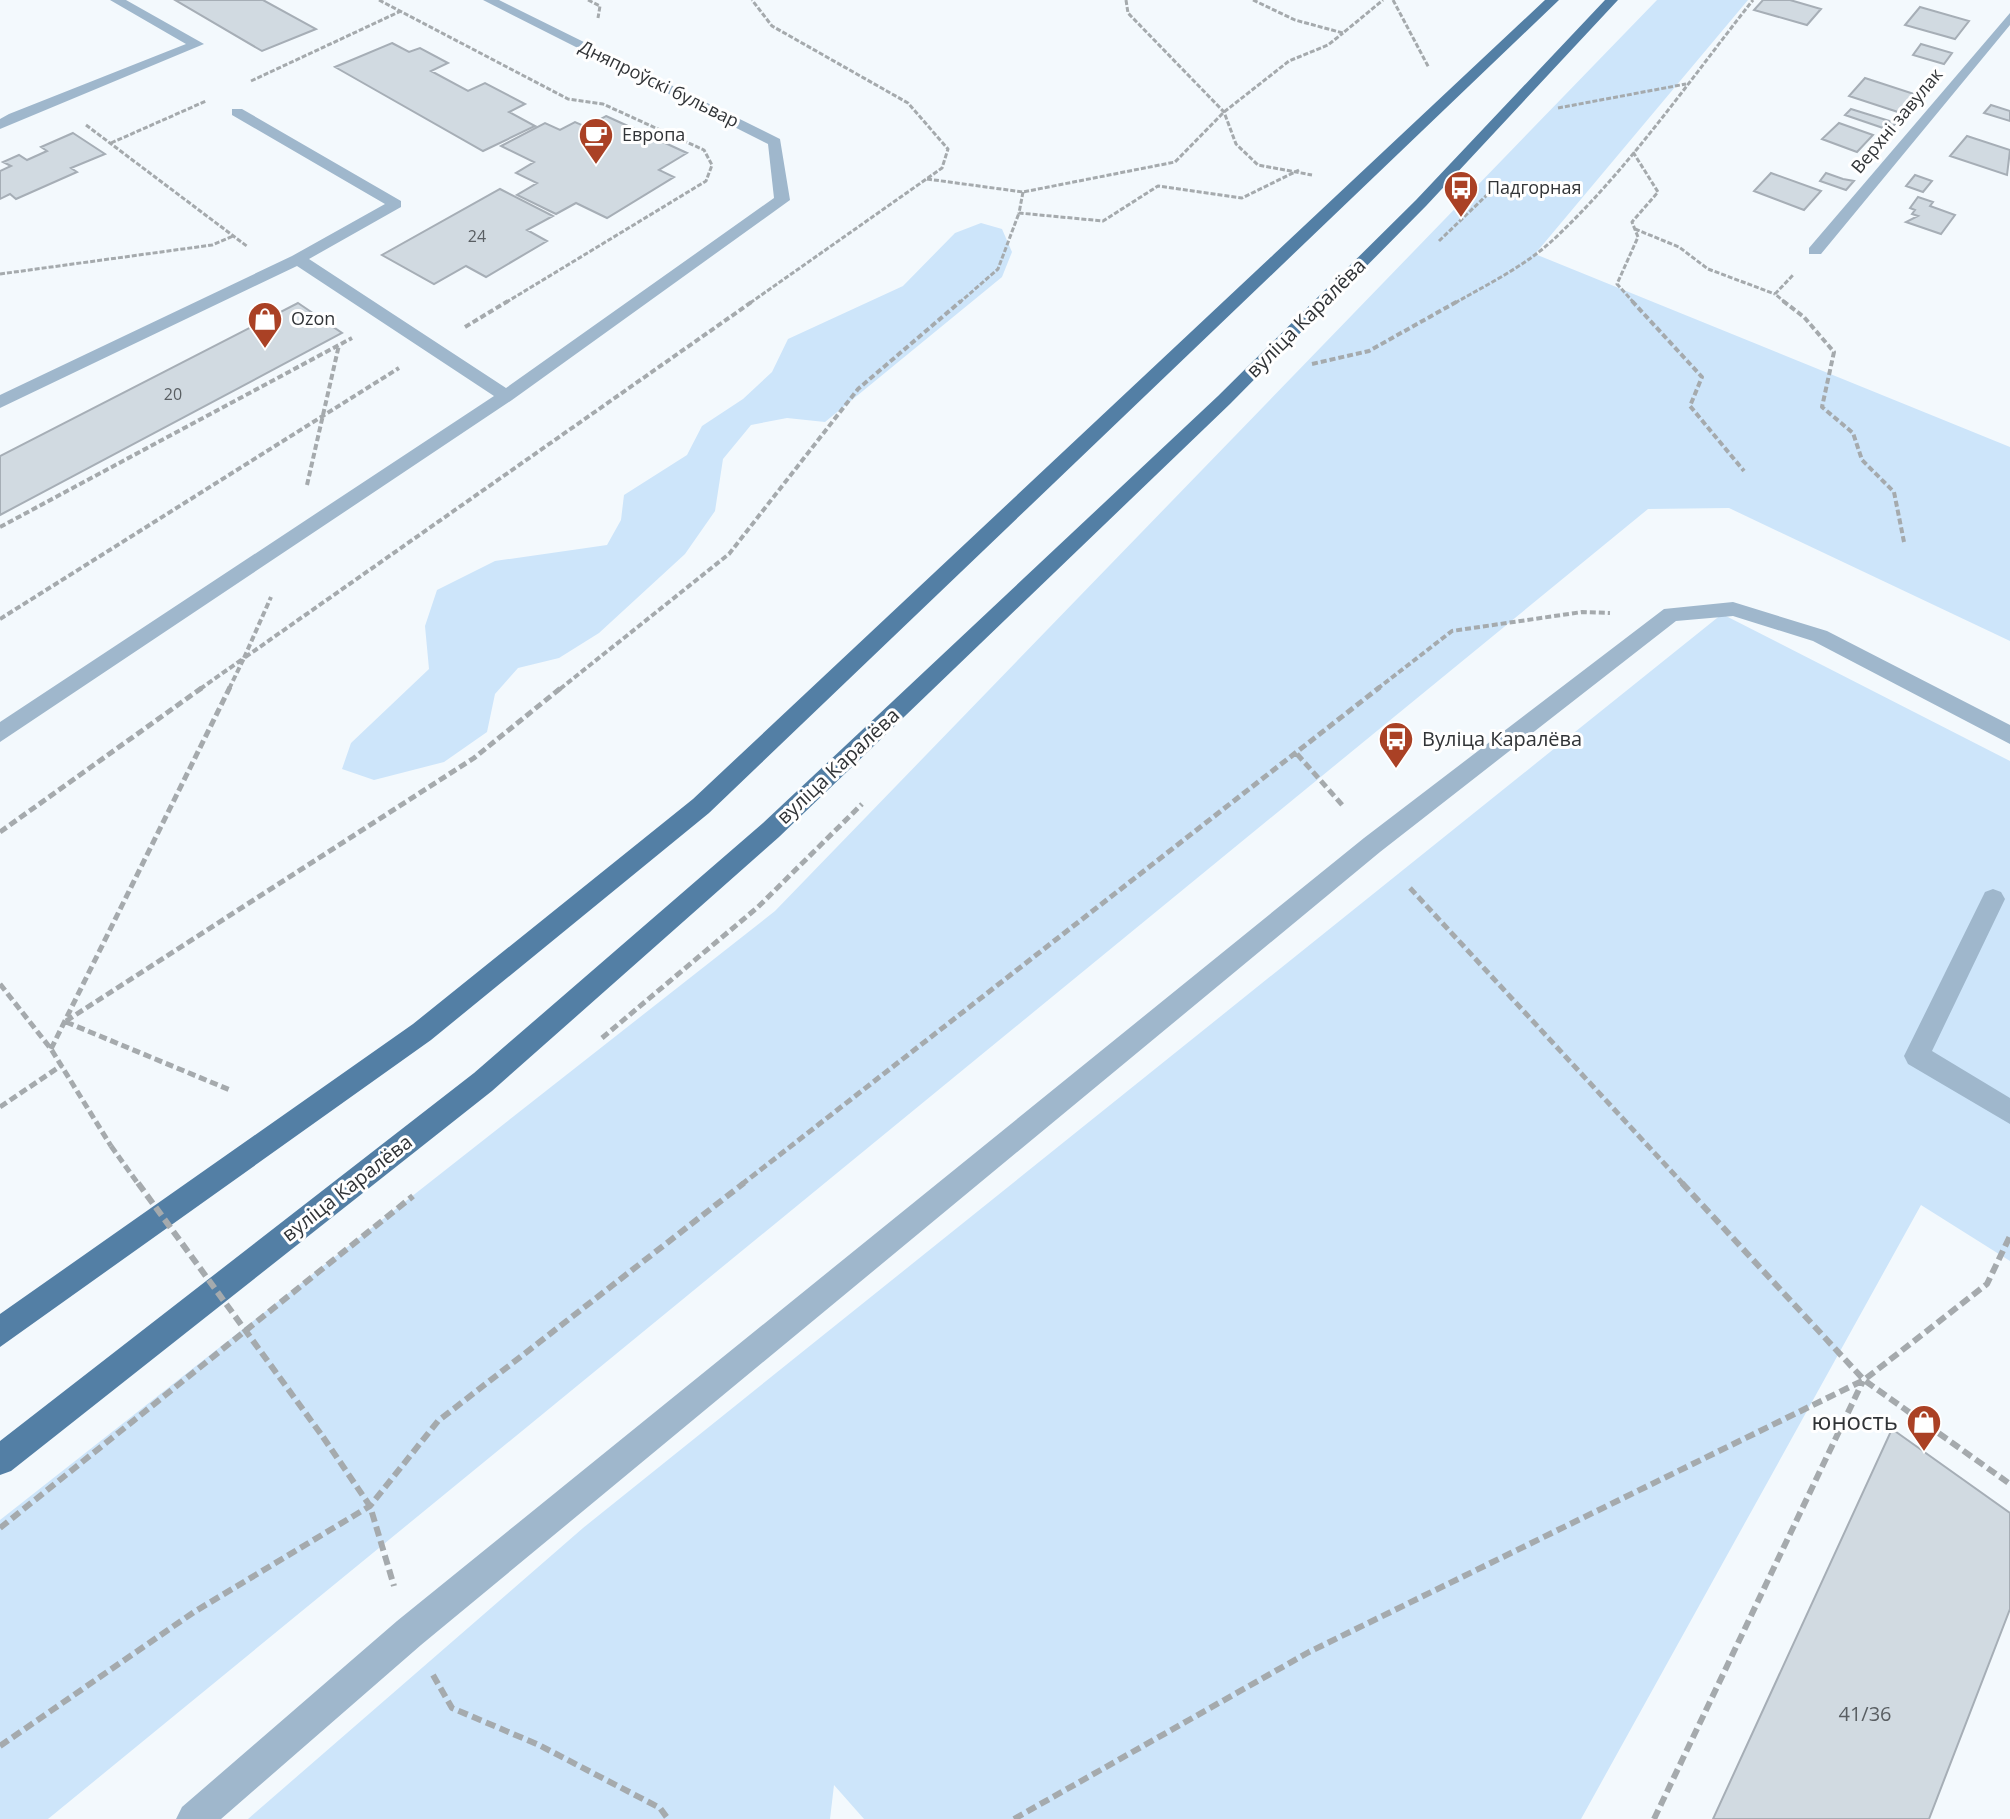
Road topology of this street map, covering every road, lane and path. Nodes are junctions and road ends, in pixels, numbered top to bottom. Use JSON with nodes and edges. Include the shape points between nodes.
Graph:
{"nodes":[{"id":1,"x":116,"y":0,"type":"edge"},
{"id":2,"x":489,"y":0,"type":"edge"},
{"id":3,"x":752,"y":0,"type":"edge"},
{"id":4,"x":1126,"y":0,"type":"edge"},
{"id":5,"x":1253,"y":0,"type":"edge"},
{"id":6,"x":1383,"y":0,"type":"edge"},
{"id":7,"x":1393,"y":0,"type":"edge"},
{"id":8,"x":1553,"y":0,"type":"edge"},
{"id":9,"x":1612,"y":0,"type":"edge"},
{"id":10,"x":1753,"y":0,"type":"edge"},
{"id":11,"x":401,"y":11,"type":"dead end"},
{"id":12,"x":2010,"y":17,"type":"edge"},
{"id":13,"x":1343,"y":33,"type":"junction"},
{"id":14,"x":1431,"y":73,"type":"dead end"},
{"id":15,"x":1687,"y":84,"type":"junction"},
{"id":16,"x":241,"y":85,"type":"junction"},
{"id":17,"x":52,"y":102,"type":"junction"},
{"id":18,"x":1544,"y":111,"type":"dead end"},
{"id":19,"x":237,"y":112,"type":"joint"},
{"id":20,"x":1224,"y":112,"type":"junction"},
{"id":21,"x":0,"y":125,"type":"edge"},
{"id":22,"x":111,"y":143,"type":"junction"},
{"id":23,"x":1633,"y":152,"type":"junction"},
{"id":24,"x":1299,"y":170,"type":"junction"},
{"id":25,"x":1312,"y":175,"type":"dead end"},
{"id":26,"x":926,"y":179,"type":"junction"},
{"id":27,"x":1023,"y":192,"type":"junction"},
{"id":28,"x":1019,"y":213,"type":"junction"},
{"id":29,"x":1635,"y":229,"type":"junction"},
{"id":30,"x":233,"y":236,"type":"junction"},
{"id":31,"x":1815,"y":251,"type":"joint"},
{"id":32,"x":298,"y":259,"type":"junction"},
{"id":33,"x":277,"y":269,"type":"junction"},
{"id":34,"x":0,"y":274,"type":"edge"},
{"id":35,"x":1775,"y":294,"type":"junction"},
{"id":36,"x":389,"y":319,"type":"junction"},
{"id":37,"x":1308,"y":365,"type":"dead end"},
{"id":38,"x":506,"y":396,"type":"junction"},
{"id":39,"x":0,"y":402,"type":"edge"},
{"id":40,"x":1744,"y":471,"type":"dead end"},
{"id":41,"x":0,"y":527,"type":"edge"},
{"id":42,"x":1904,"y":542,"type":"dead end"},
{"id":43,"x":1671,"y":614,"type":"junction"},
{"id":44,"x":244,"y":658,"type":"junction"},
{"id":45,"x":0,"y":733,"type":"edge"},
{"id":46,"x":2010,"y":735,"type":"edge"},
{"id":47,"x":1297,"y":754,"type":"junction"},
{"id":48,"x":1344,"y":807,"type":"dead end"},
{"id":49,"x":0,"y":832,"type":"edge"},
{"id":50,"x":1410,"y":888,"type":"dead end"},
{"id":51,"x":1993,"y":899,"type":"dead end"},
{"id":52,"x":0,"y":984,"type":"edge"},
{"id":53,"x":65,"y":1022,"type":"junction"},
{"id":54,"x":51,"y":1049,"type":"junction"},
{"id":55,"x":62,"y":1065,"type":"junction"},
{"id":56,"x":230,"y":1090,"type":"dead end"},
{"id":57,"x":0,"y":1107,"type":"edge"},
{"id":58,"x":2010,"y":1112,"type":"edge"},
{"id":59,"x":2010,"y":1236,"type":"edge"},
{"id":60,"x":0,"y":1332,"type":"edge"},
{"id":61,"x":1864,"y":1380,"type":"junction"},
{"id":62,"x":0,"y":1460,"type":"edge"},
{"id":63,"x":2010,"y":1484,"type":"edge"},
{"id":64,"x":370,"y":1506,"type":"junction"},
{"id":65,"x":409,"y":1633,"type":"junction"},
{"id":66,"x":0,"y":1746,"type":"edge"},
{"id":67,"x":194,"y":1819,"type":"edge"},
{"id":68,"x":668,"y":1819,"type":"edge"},
{"id":69,"x":1014,"y":1819,"type":"edge"},
{"id":70,"x":1654,"y":1819,"type":"edge"}],
"edges":[{"from":1,"to":17,"type":"street","via":[[197,44]]},
{"from":2,"to":38,"type":"street","name":"Дняпроўскі бульвар","via":[[775,142],[782,200]]},
{"from":3,"to":26,"type":"path","via":[[772,26],[908,103],[948,149],[942,168]]},
{"from":4,"to":20,"type":"path","via":[[1128,13]]},
{"from":5,"to":13,"type":"path","via":[[1295,20]]},
{"from":6,"to":13,"type":"path"},
{"from":7,"to":14,"type":"path"},
{"from":8,"to":60,"type":"main road","via":[[701,806],[422,1032]]},
{"from":9,"to":62,"type":"main road","name":"вуліца Каралёва","via":[[1421,203],[1224,400],[771,830],[483,1082]]},
{"from":10,"to":15,"type":"path"},
{"from":11,"to":16,"type":"path"},
{"from":12,"to":31,"type":"street","name":"Верхні завулак"},
{"from":13,"to":20,"type":"path","via":[[1289,61]]},
{"from":15,"to":18,"type":"path"},
{"from":15,"to":23,"type":"path"},
{"from":16,"to":19,"type":"path"},
{"from":16,"to":22,"type":"path"},
{"from":17,"to":21,"type":"street"},
{"from":17,"to":22,"type":"path"},
{"from":19,"to":32,"type":"street","via":[[396,204]]},
{"from":20,"to":24,"type":"path","via":[[1236,144],[1258,165]]},
{"from":20,"to":27,"type":"path","via":[[1175,162]]},
{"from":22,"to":30,"type":"path"},
{"from":23,"to":29,"type":"path","via":[[1658,192],[1632,222]]},
{"from":23,"to":37,"type":"path","via":[[1552,241],[1506,274],[1369,351]]},
{"from":24,"to":25,"type":"path"},
{"from":24,"to":28,"type":"path","via":[[1242,198],[1158,186],[1103,221]]},
{"from":26,"to":27,"type":"path"},
{"from":26,"to":44,"type":"path"},
{"from":27,"to":28,"type":"path"},
{"from":28,"to":53,"type":"path","via":[[998,269],[858,389],[729,554],[474,758]]},
{"from":29,"to":35,"type":"path","via":[[1679,247],[1708,269]]},
{"from":29,"to":40,"type":"path","via":[[1638,237],[1617,284],[1702,377],[1690,406]]},
{"from":30,"to":33,"type":"path"},
{"from":30,"to":34,"type":"path","via":[[212,245]]},
{"from":31,"to":35,"type":"path"},
{"from":32,"to":33,"type":"street"},
{"from":32,"to":36,"type":"street"},
{"from":33,"to":39,"type":"street"},
{"from":35,"to":42,"type":"path","via":[[1834,352],[1822,407],[1853,433],[1862,460],[1894,492]]},
{"from":36,"to":38,"type":"street"},
{"from":36,"to":41,"type":"path"},
{"from":38,"to":45,"type":"street"},
{"from":43,"to":46,"type":"street","via":[[1733,609],[1820,636]]},
{"from":43,"to":47,"type":"path","via":[[1582,612],[1452,631]]},
{"from":43,"to":65,"type":"street","via":[[1372,845]]},
{"from":44,"to":49,"type":"path"},
{"from":44,"to":53,"type":"path"},
{"from":47,"to":48,"type":"path"},
{"from":47,"to":64,"type":"path","via":[[438,1421]]},
{"from":50,"to":61,"type":"path"},
{"from":51,"to":58,"type":"street","via":[[1917,1056]]},
{"from":52,"to":54,"type":"path"},
{"from":53,"to":54,"type":"path"},
{"from":53,"to":56,"type":"path"},
{"from":54,"to":55,"type":"path"},
{"from":55,"to":57,"type":"path"},
{"from":55,"to":64,"type":"path","bridge":true,"via":[[111,1146]]},
{"from":59,"to":61,"type":"path","via":[[1987,1284]]},
{"from":61,"to":63,"type":"path"},
{"from":61,"to":69,"type":"path","via":[[1309,1652]]},
{"from":61,"to":70,"type":"path"},
{"from":64,"to":65,"type":"path"},
{"from":64,"to":66,"type":"path","via":[[194,1612]]},
{"from":65,"to":67,"type":"street"},
{"from":65,"to":68,"type":"path","via":[[452,1708],[539,1745],[660,1808]]}]}
